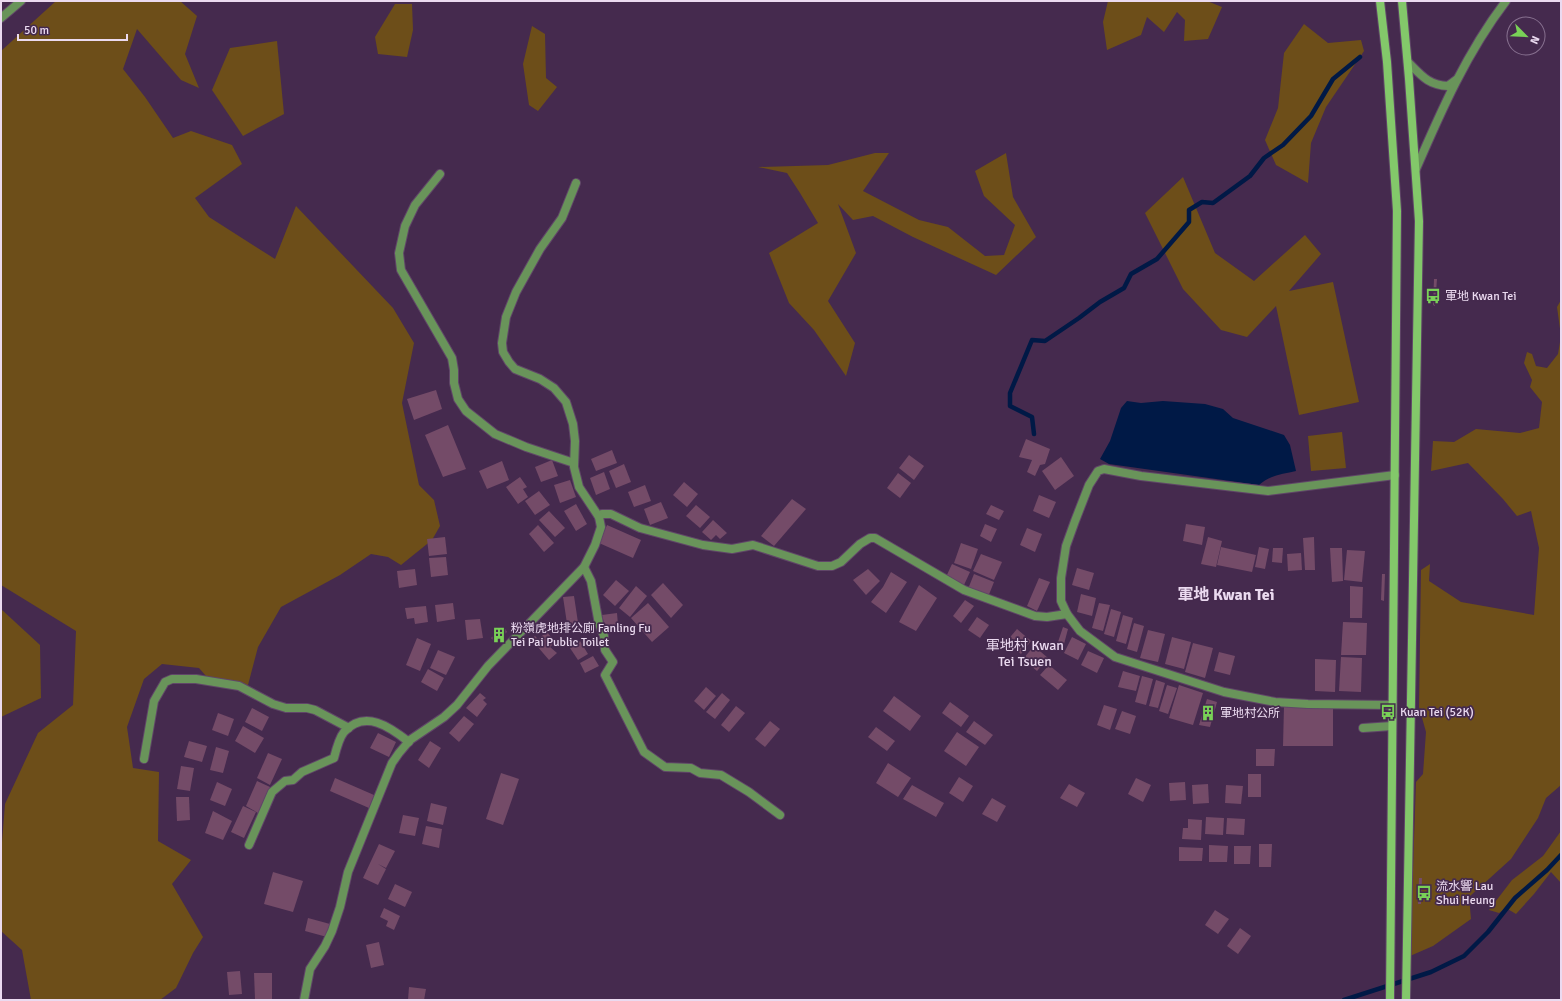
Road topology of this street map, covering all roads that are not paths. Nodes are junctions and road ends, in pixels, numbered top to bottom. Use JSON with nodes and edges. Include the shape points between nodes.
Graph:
{"nodes":[{"id":1,"x":21,"y":1,"type":"edge"},
{"id":2,"x":1380,"y":1,"type":"edge"},
{"id":3,"x":1402,"y":1,"type":"edge"},
{"id":4,"x":1506,"y":1,"type":"edge"},
{"id":5,"x":1,"y":18,"type":"edge"},
{"id":6,"x":1408,"y":62,"type":"junction"},
{"id":7,"x":1458,"y":78,"type":"junction"},
{"id":8,"x":1416,"y":169,"type":"junction"},
{"id":9,"x":440,"y":174,"type":"dead end"},
{"id":10,"x":576,"y":183,"type":"dead end"},
{"id":11,"x":574,"y":463,"type":"junction"},
{"id":12,"x":1395,"y":476,"type":"junction"},
{"id":13,"x":599,"y":517,"type":"junction"},
{"id":14,"x":584,"y":567,"type":"junction"},
{"id":15,"x":1067,"y":614,"type":"junction"},
{"id":16,"x":1392,"y":705,"type":"junction"},
{"id":17,"x":1392,"y":726,"type":"junction"},
{"id":18,"x":349,"y":728,"type":"junction"},
{"id":19,"x":1362,"y":728,"type":"dead end"},
{"id":20,"x":409,"y":742,"type":"junction"},
{"id":21,"x":144,"y":760,"type":"dead end"},
{"id":22,"x":780,"y":815,"type":"dead end"},
{"id":23,"x":249,"y":845,"type":"dead end"},
{"id":24,"x":1406,"y":998,"type":"edge"},
{"id":25,"x":304,"y":1000,"type":"edge"},
{"id":26,"x":1390,"y":1000,"type":"edge"}],
"edges":[{"from":1,"to":5,"type":"street"},
{"from":2,"to":12,"type":"main road","via":[[1397,211]]},
{"from":3,"to":6,"type":"main road"},
{"from":4,"to":7,"type":"street"},
{"from":6,"to":7,"type":"street","via":[[1432,83],[1448,86]]},
{"from":6,"to":8,"type":"main road"},
{"from":7,"to":8,"type":"street"},
{"from":8,"to":24,"type":"main road","via":[[1419,221]]},
{"from":9,"to":11,"type":"street","via":[[414,205],[405,226],[399,253],[401,270],[452,358],[458,398],[466,411],[495,434]]},
{"from":10,"to":11,"type":"street","via":[[562,218],[540,249],[516,292],[506,317],[502,343],[503,352],[515,369],[554,388],[566,402],[573,424]]},
{"from":11,"to":13,"type":"street","via":[[579,486]]},
{"from":12,"to":15,"type":"street","via":[[1268,491],[1141,476],[1104,469],[1098,471],[1089,485],[1066,546],[1060,592]]},
{"from":12,"to":16,"type":"main road"},
{"from":13,"to":14,"type":"street","via":[[601,527]]},
{"from":13,"to":15,"type":"street","via":[[602,514],[611,514],[640,528],[703,545],[732,549],[753,545],[818,566],[832,566],[860,544],[875,538],[964,590],[1035,616]]},
{"from":14,"to":20,"type":"street","via":[[488,666],[457,706]]},
{"from":14,"to":22,"type":"street","via":[[591,581],[599,624],[604,636],[604,650],[613,662],[605,675],[644,752],[665,767],[691,768],[700,773],[721,775]]},
{"from":15,"to":16,"type":"street","via":[[1080,631],[1115,657],[1224,692],[1248,698],[1308,704]]},
{"from":16,"to":17,"type":"main road"},
{"from":17,"to":19,"type":"street"},
{"from":17,"to":26,"type":"main road"},
{"from":18,"to":20,"type":"street","via":[[354,724],[374,721],[384,724]]},
{"from":18,"to":21,"type":"street","via":[[315,710],[286,708],[273,704],[239,686],[196,679],[172,679],[165,682],[154,701]]},
{"from":18,"to":23,"type":"street","via":[[343,733],[334,758],[302,772],[293,780],[284,781],[272,792]]},
{"from":20,"to":25,"type":"street","via":[[392,763],[348,872],[332,931],[310,969]]}]}
